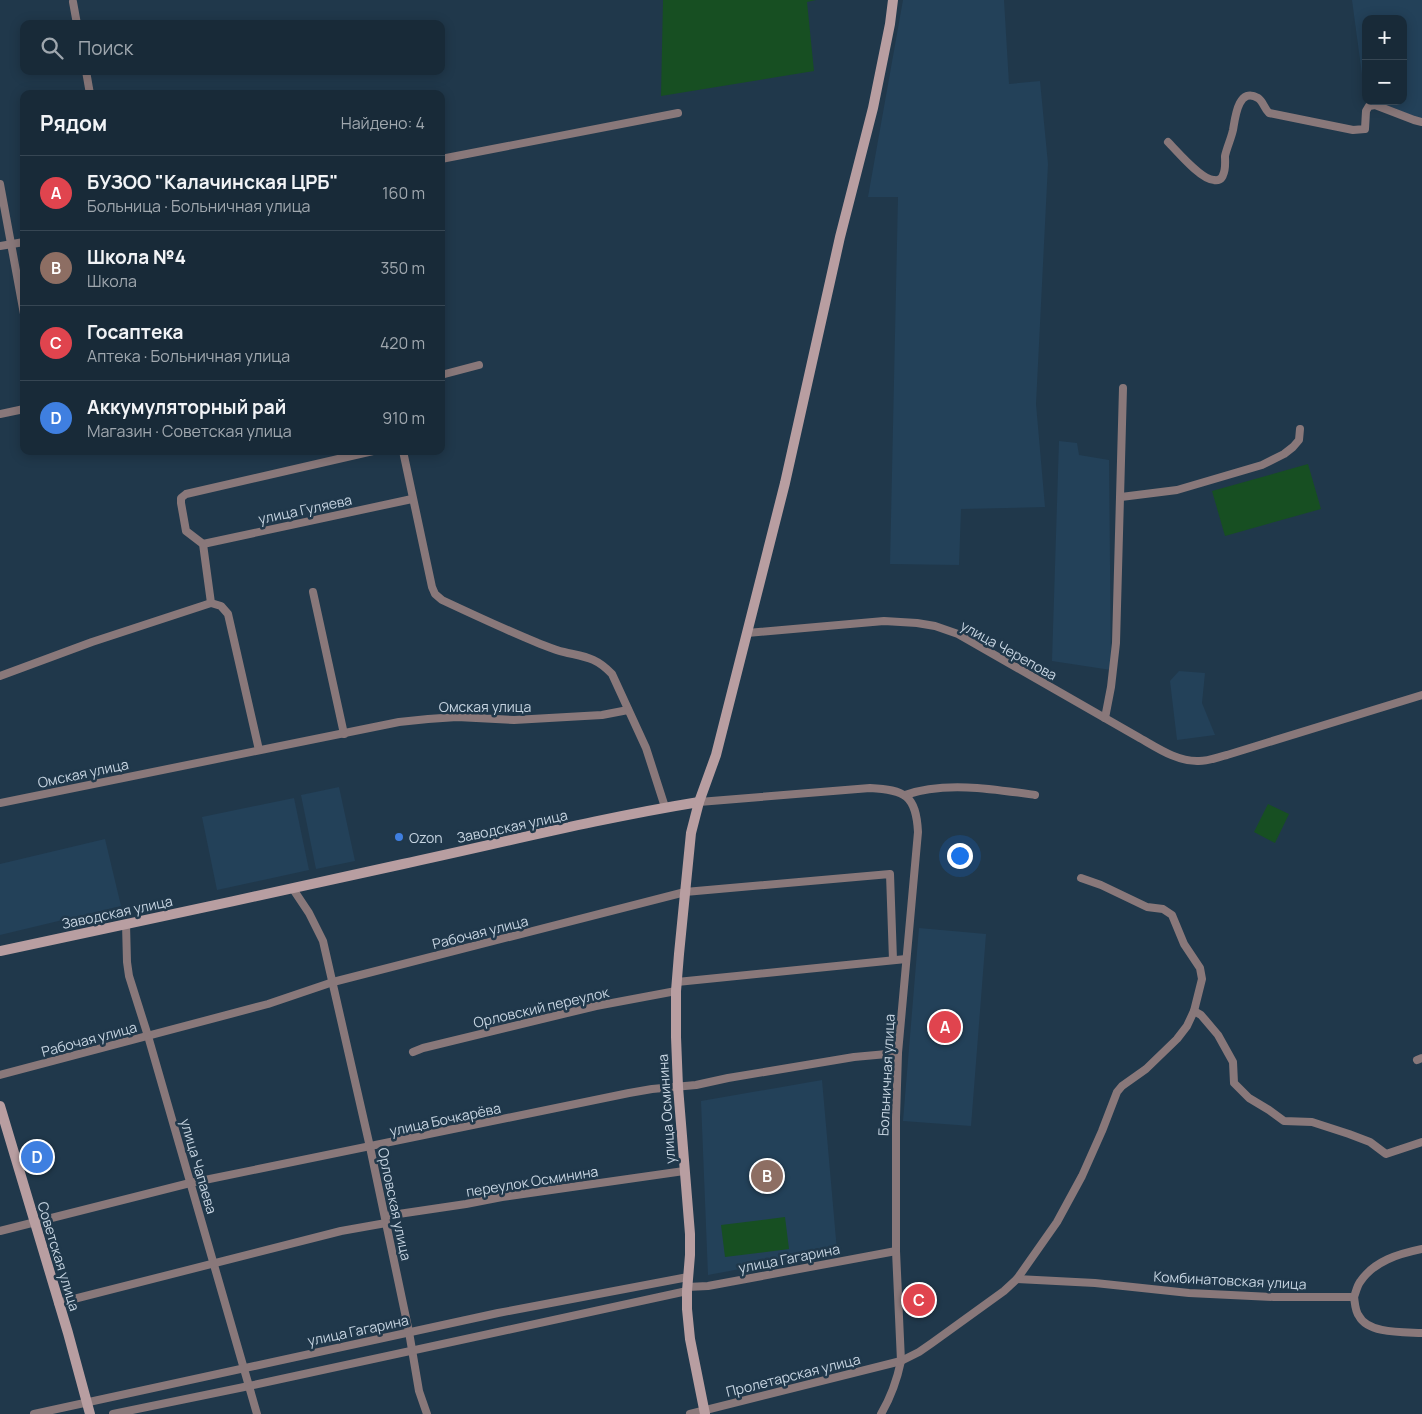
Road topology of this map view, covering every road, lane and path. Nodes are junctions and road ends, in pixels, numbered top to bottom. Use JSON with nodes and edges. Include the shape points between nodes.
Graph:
{"nodes":[{"id":1,"x":893,"y":0,"type":"edge"},
{"id":2,"x":73,"y":2,"type":"dead end"},
{"id":3,"x":76,"y":20,"type":"edge"},
{"id":4,"x":87,"y":75,"type":"edge"},
{"id":5,"x":89,"y":90,"type":"edge"},
{"id":6,"x":678,"y":113,"type":"dead end"},
{"id":7,"x":1422,"y":122,"type":"edge"},
{"id":8,"x":1168,"y":142,"type":"dead end"},
{"id":9,"x":445,"y":158,"type":"edge"},
{"id":10,"x":0,"y":184,"type":"edge"},
{"id":11,"x":20,"y":243,"type":"edge"},
{"id":12,"x":11,"y":244,"type":"junction"},
{"id":13,"x":0,"y":246,"type":"edge"},
{"id":14,"x":20,"y":292,"type":"edge"},
{"id":15,"x":479,"y":365,"type":"dead end"},
{"id":16,"x":445,"y":374,"type":"edge"},
{"id":17,"x":1123,"y":388,"type":"dead end"},
{"id":18,"x":20,"y":410,"type":"edge"},
{"id":19,"x":0,"y":414,"type":"edge"},
{"id":20,"x":1300,"y":429,"type":"dead end"},
{"id":21,"x":356,"y":455,"type":"edge"},
{"id":22,"x":403,"y":455,"type":"edge"},
{"id":23,"x":1121,"y":497,"type":"junction"},
{"id":24,"x":412,"y":499,"type":"junction"},
{"id":25,"x":203,"y":544,"type":"junction"},
{"id":26,"x":312,"y":592,"type":"dead end"},
{"id":27,"x":211,"y":603,"type":"junction"},
{"id":28,"x":747,"y":633,"type":"junction"},
{"id":29,"x":0,"y":676,"type":"edge"},
{"id":30,"x":1422,"y":695,"type":"edge"},
{"id":31,"x":628,"y":710,"type":"junction"},
{"id":32,"x":1105,"y":718,"type":"junction"},
{"id":33,"x":344,"y":734,"type":"junction"},
{"id":34,"x":259,"y":750,"type":"junction"},
{"id":35,"x":904,"y":795,"type":"junction"},
{"id":36,"x":1035,"y":795,"type":"dead end"},
{"id":37,"x":699,"y":802,"type":"junction"},
{"id":38,"x":0,"y":803,"type":"edge"},
{"id":39,"x":665,"y":807,"type":"junction"},
{"id":40,"x":1081,"y":878,"type":"dead end"},
{"id":41,"x":292,"y":889,"type":"junction"},
{"id":42,"x":685,"y":892,"type":"junction"},
{"id":43,"x":126,"y":924,"type":"junction"},
{"id":44,"x":0,"y":951,"type":"edge"},
{"id":45,"x":906,"y":959,"type":"junction"},
{"id":46,"x":893,"y":960,"type":"junction"},
{"id":47,"x":334,"y":982,"type":"junction"},
{"id":48,"x":676,"y":986,"type":"junction"},
{"id":49,"x":1194,"y":1011,"type":"junction"},
{"id":50,"x":148,"y":1036,"type":"junction"},
{"id":51,"x":412,"y":1052,"type":"dead end"},
{"id":52,"x":898,"y":1053,"type":"junction"},
{"id":53,"x":0,"y":1075,"type":"edge"},
{"id":54,"x":678,"y":1087,"type":"junction"},
{"id":55,"x":0,"y":1106,"type":"edge"},
{"id":56,"x":1422,"y":1142,"type":"edge"},
{"id":57,"x":370,"y":1147,"type":"junction"},
{"id":58,"x":684,"y":1171,"type":"junction"},
{"id":59,"x":190,"y":1183,"type":"junction"},
{"id":60,"x":386,"y":1220,"type":"junction"},
{"id":61,"x":33,"y":1221,"type":"junction"},
{"id":62,"x":0,"y":1231,"type":"edge"},
{"id":63,"x":1422,"y":1249,"type":"edge"},
{"id":64,"x":896,"y":1251,"type":"junction"},
{"id":65,"x":214,"y":1265,"type":"junction"},
{"id":66,"x":1017,"y":1279,"type":"junction"},
{"id":67,"x":687,"y":1285,"type":"junction"},
{"id":68,"x":1354,"y":1297,"type":"junction"},
{"id":69,"x":58,"y":1303,"type":"junction"},
{"id":70,"x":409,"y":1332,"type":"junction"},
{"id":71,"x":1422,"y":1333,"type":"edge"},
{"id":72,"x":412,"y":1350,"type":"junction"},
{"id":73,"x":901,"y":1361,"type":"junction"},
{"id":74,"x":244,"y":1367,"type":"junction"},
{"id":75,"x":249,"y":1386,"type":"junction"},
{"id":76,"x":86,"y":1402,"type":"junction"},
{"id":77,"x":704,"y":1412,"type":"edge"},
{"id":78,"x":34,"y":1414,"type":"edge"},
{"id":79,"x":90,"y":1414,"type":"edge"},
{"id":80,"x":113,"y":1414,"type":"edge"},
{"id":81,"x":257,"y":1414,"type":"edge"},
{"id":82,"x":427,"y":1414,"type":"edge"},
{"id":83,"x":690,"y":1414,"type":"edge"},
{"id":84,"x":881,"y":1414,"type":"edge"}],
"edges":[{"from":1,"to":28,"type":"street","name":"улица Осминина","via":[[873,108]]},
{"from":2,"to":3,"type":"street"},
{"from":4,"to":5,"type":"street"},
{"from":6,"to":9,"type":"street"},
{"from":7,"to":8,"type":"street","via":[[1375,105],[1366,111],[1365,129],[1353,130],[1269,113],[1261,100],[1250,96],[1243,98],[1237,108],[1224,173],[1217,180],[1206,178]]},
{"from":10,"to":12,"type":"street"},
{"from":11,"to":12,"type":"street"},
{"from":12,"to":13,"type":"street"},
{"from":12,"to":14,"type":"street"},
{"from":15,"to":16,"type":"street"},
{"from":17,"to":23,"type":"street"},
{"from":18,"to":19,"type":"street"},
{"from":20,"to":23,"type":"street","via":[[1299,440],[1293,447],[1262,465],[1177,490]]},
{"from":21,"to":25,"type":"street","via":[[186,494],[181,498],[186,531]]},
{"from":22,"to":24,"type":"street"},
{"from":23,"to":32,"type":"street","via":[[1116,643]]},
{"from":24,"to":25,"type":"street","name":"улица Гуляева"},
{"from":24,"to":31,"type":"street","via":[[435,594],[537,642],[603,664],[612,674]]},
{"from":25,"to":27,"type":"street"},
{"from":26,"to":33,"type":"street"},
{"from":27,"to":29,"type":"street"},
{"from":27,"to":34,"type":"street","via":[[221,606],[228,614]]},
{"from":28,"to":32,"type":"street","name":"улица Черепова","via":[[884,621],[935,626],[958,634]]},
{"from":28,"to":37,"type":"street","name":"улица Осминина","via":[[716,755]]},
{"from":30,"to":32,"type":"street","name":"улица Черепова","via":[[1201,761],[1166,752]]},
{"from":31,"to":33,"type":"street","name":"Омская улица","via":[[602,715],[514,720],[428,719]]},
{"from":31,"to":39,"type":"street","via":[[646,748]]},
{"from":33,"to":34,"type":"street","name":"Омская улица"},
{"from":34,"to":38,"type":"street","name":"Омская улица"},
{"from":35,"to":36,"type":"street","name":"Заводская улица","via":[[929,789],[966,788]]},
{"from":35,"to":37,"type":"street","name":"Заводская улица","via":[[897,791],[870,788]]},
{"from":35,"to":45,"type":"street","name":"Больничная улица","via":[[913,805],[918,832]]},
{"from":37,"to":39,"type":"street","name":"Заводская улица"},
{"from":37,"to":42,"type":"street","name":"улица Осминина","via":[[691,833]]},
{"from":39,"to":41,"type":"street","name":"Заводская улица"},
{"from":40,"to":49,"type":"street","name":"Пролетарская улица","via":[[1172,915],[1184,944],[1200,968],[1202,979]]},
{"from":41,"to":43,"type":"street","name":"Заводская улица"},
{"from":41,"to":47,"type":"street","name":"Орловская улица","via":[[324,941]]},
{"from":42,"to":46,"type":"street","name":"Рабочая улица","via":[[890,874]]},
{"from":42,"to":47,"type":"street","name":"Рабочая улица"},
{"from":42,"to":48,"type":"street","name":"улица Осминина"},
{"from":43,"to":44,"type":"street","name":"Заводская улица"},
{"from":43,"to":50,"type":"street","name":"улица Чапаева","via":[[129,976]]},
{"from":45,"to":46,"type":"street","name":"Орловский переулок"},
{"from":45,"to":52,"type":"street","name":"Больничная улица"},
{"from":46,"to":48,"type":"street","name":"Орловский переулок"},
{"from":47,"to":50,"type":"street","name":"Рабочая улица","via":[[268,1004]]},
{"from":47,"to":57,"type":"street","name":"Орловская улица"},
{"from":48,"to":51,"type":"street","name":"Орловский переулок"},
{"from":48,"to":54,"type":"street","name":"улица Осминина"},
{"from":49,"to":56,"type":"street","via":[[1201,1014],[1218,1035],[1233,1062],[1234,1083],[1249,1098],[1284,1121],[1312,1122],[1370,1142],[1386,1154]]},
{"from":49,"to":66,"type":"street","name":"Пролетарская улица","via":[[1187,1026],[1167,1049],[1118,1092],[1082,1176],[1057,1222]]},
{"from":50,"to":53,"type":"street","name":"Рабочая улица"},
{"from":50,"to":59,"type":"street","name":"улица Чапаева"},
{"from":52,"to":54,"type":"street","name":"улица Бочкарёва","via":[[854,1056]]},
{"from":52,"to":64,"type":"street","name":"Больничная улица"},
{"from":54,"to":57,"type":"street","name":"улица Бочкарёва","via":[[629,1093]]},
{"from":54,"to":58,"type":"street","name":"улица Осминина"},
{"from":55,"to":61,"type":"street","name":"Советская улица"},
{"from":57,"to":59,"type":"street","name":"улица Бочкарёва"},
{"from":57,"to":60,"type":"street","name":"Орловская улица"},
{"from":58,"to":60,"type":"street","name":"переулок Осминина","via":[[502,1197]]},
{"from":58,"to":67,"type":"street","name":"улица Осминина","via":[[690,1234]]},
{"from":59,"to":61,"type":"street","name":"улица Бочкарёва"},
{"from":59,"to":65,"type":"street","name":"улица Чапаева"},
{"from":60,"to":65,"type":"street","name":"переулок Осминина"},
{"from":60,"to":70,"type":"street","name":"Орловская улица"},
{"from":61,"to":62,"type":"street","name":"улица Бочкарёва"},
{"from":61,"to":69,"type":"street","name":"Советская улица"},
{"from":63,"to":68,"type":"street","via":[[1389,1257],[1375,1266],[1360,1282]]},
{"from":64,"to":67,"type":"street","name":"улица Гагарина","via":[[708,1286]]},
{"from":64,"to":73,"type":"street","name":"Больничная улица"},
{"from":65,"to":69,"type":"street","name":"переулок Осминина"},
{"from":65,"to":74,"type":"street","name":"улица Чапаева"},
{"from":66,"to":68,"type":"street","name":"Комбинатовская улица","via":[[1189,1293]]},
{"from":66,"to":73,"type":"street","name":"Пролетарская улица","via":[[932,1343]]},
{"from":67,"to":70,"type":"street","name":"улица Гагарина","via":[[508,1311]]},
{"from":67,"to":72,"type":"street","name":"улица Гагарина"},
{"from":67,"to":77,"type":"street","name":"улица Осминина","via":[[690,1339]]},
{"from":68,"to":71,"type":"street","via":[[1359,1317],[1366,1325],[1380,1330]]},
{"from":69,"to":76,"type":"street","name":"Советская улица"},
{"from":70,"to":72,"type":"street","name":"Орловская улица"},
{"from":70,"to":74,"type":"street","name":"улица Гагарина"},
{"from":72,"to":75,"type":"street","name":"улица Гагарина"},
{"from":72,"to":82,"type":"street","name":"Орловская улица","via":[[419,1392]]},
{"from":73,"to":77,"type":"street","name":"Пролетарская улица"},
{"from":73,"to":84,"type":"street","name":"Больничная улица"},
{"from":74,"to":75,"type":"street","name":"улица Чапаева"},
{"from":74,"to":76,"type":"street","name":"улица Гагарина"},
{"from":75,"to":80,"type":"street","name":"улица Гагарина"},
{"from":75,"to":81,"type":"street","name":"улица Чапаева"},
{"from":76,"to":78,"type":"street","name":"улица Гагарина"},
{"from":76,"to":79,"type":"street","name":"Советская улица"},
{"from":77,"to":83,"type":"street","name":"Пролетарская улица"}]}
